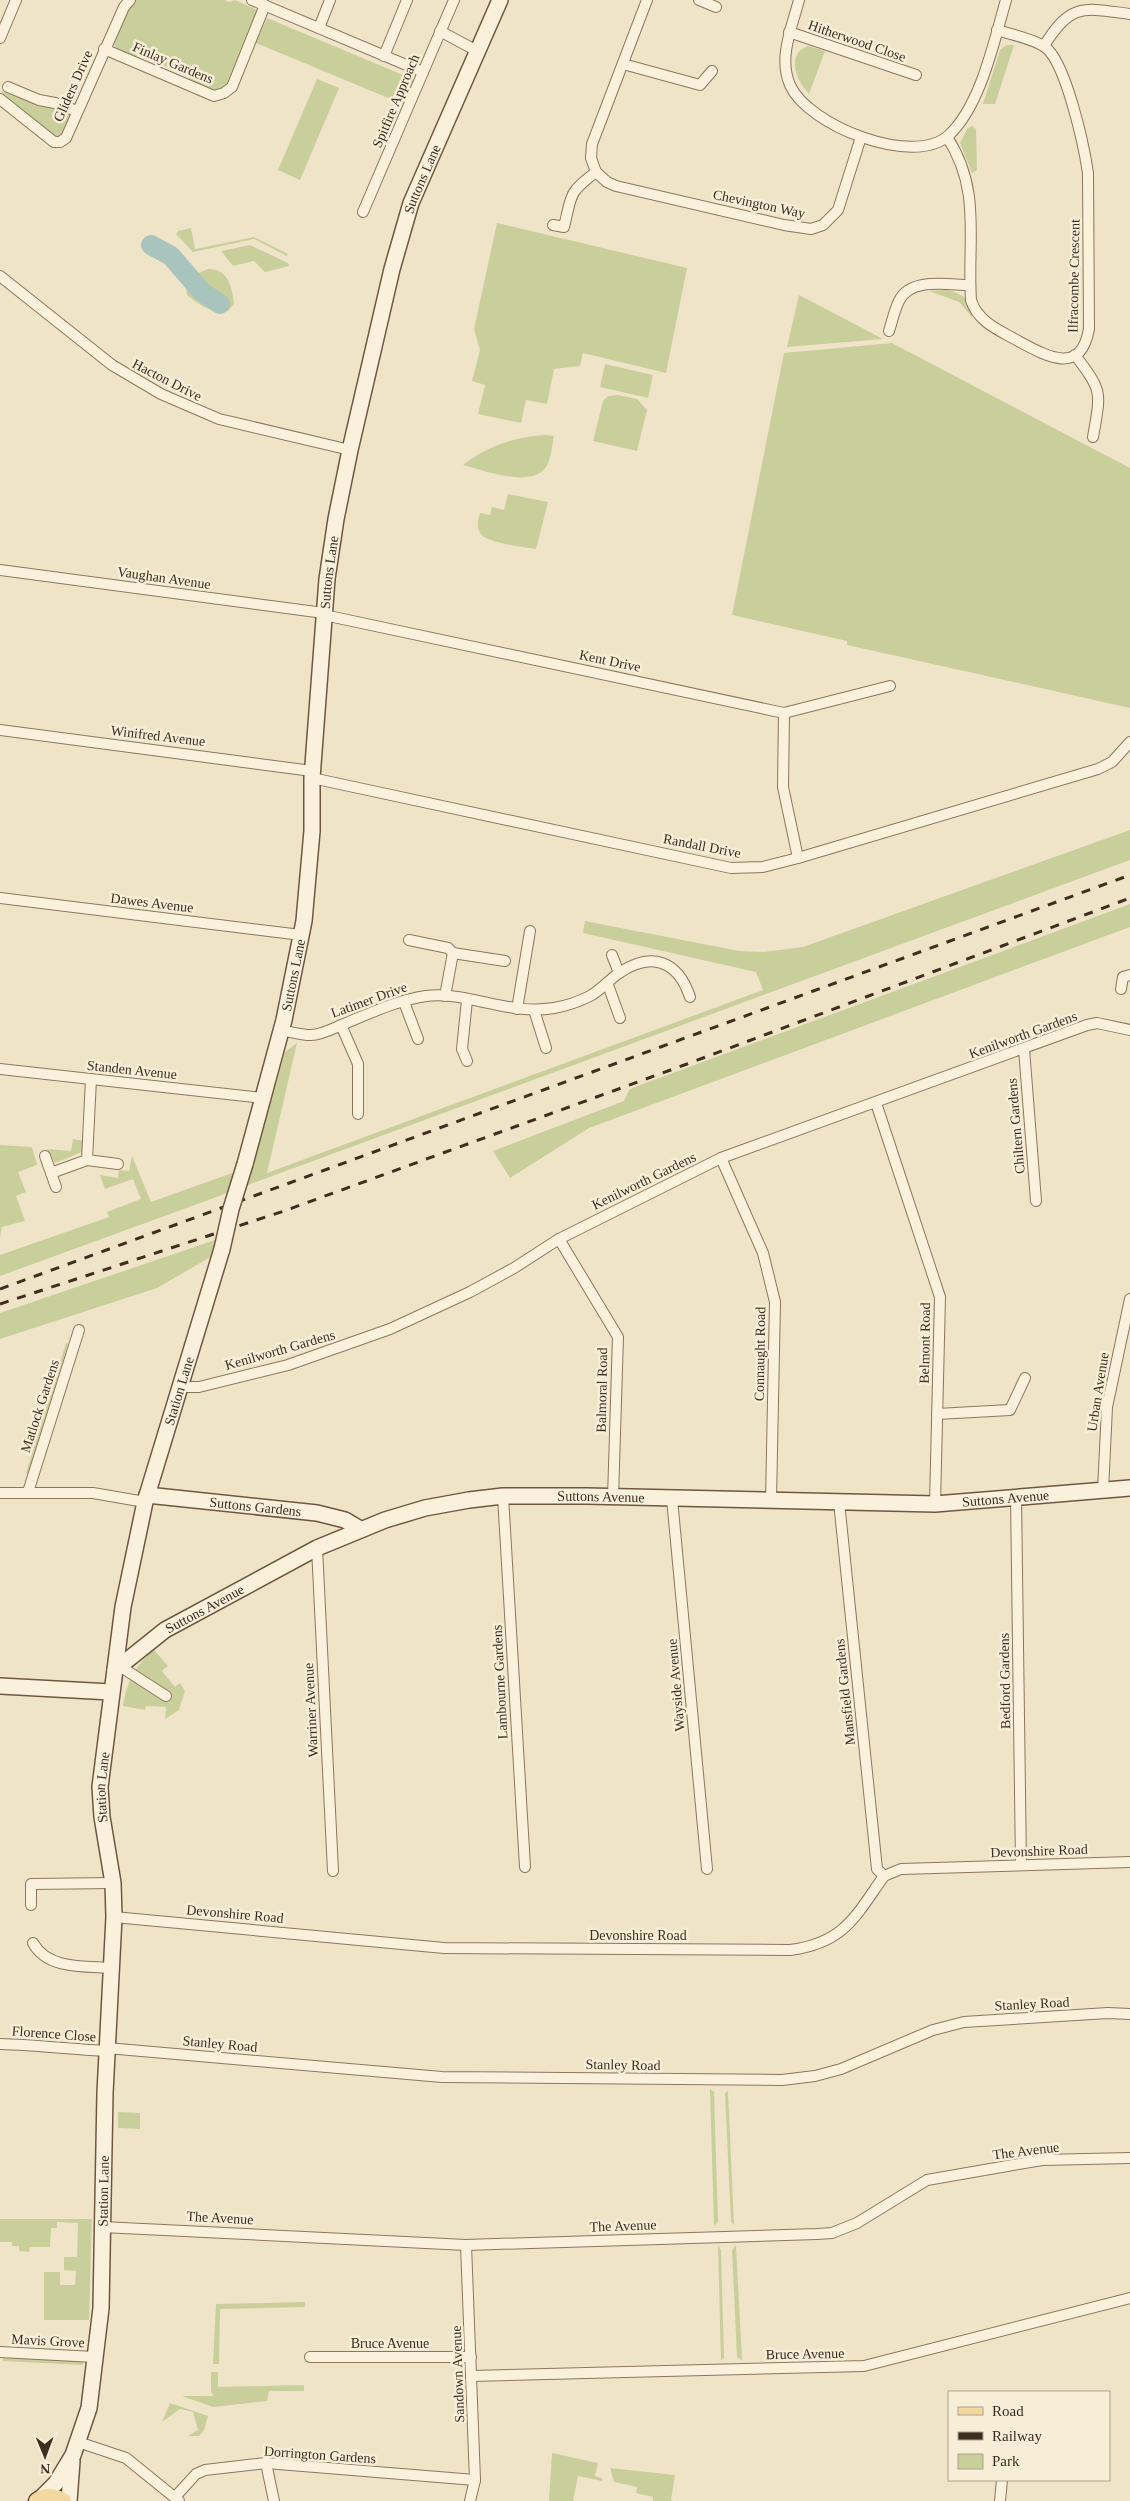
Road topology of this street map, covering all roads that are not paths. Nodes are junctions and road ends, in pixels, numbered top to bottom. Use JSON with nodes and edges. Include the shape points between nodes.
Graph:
{"nodes":[{"id":1,"x":16,"y":0,"type":"edge"},
{"id":2,"x":130,"y":0,"type":"edge"},
{"id":3,"x":252,"y":0,"type":"edge"},
{"id":4,"x":330,"y":0,"type":"edge"},
{"id":5,"x":406,"y":0,"type":"edge"},
{"id":6,"x":454,"y":0,"type":"edge"},
{"id":7,"x":500,"y":0,"type":"edge"},
{"id":8,"x":647,"y":0,"type":"edge"},
{"id":9,"x":699,"y":0,"type":"edge"},
{"id":10,"x":799,"y":0,"type":"edge"},
{"id":11,"x":1006,"y":0,"type":"edge"},
{"id":12,"x":1097,"y":5,"type":"edge"},
{"id":13,"x":265,"y":6,"type":"junction"},
{"id":14,"x":716,"y":7,"type":"dead end"},
{"id":15,"x":1130,"y":14,"type":"edge"},
{"id":16,"x":319,"y":28,"type":"junction"},
{"id":17,"x":997,"y":30,"type":"junction"},
{"id":18,"x":440,"y":31,"type":"junction"},
{"id":19,"x":789,"y":32,"type":"junction"},
{"id":20,"x":0,"y":38,"type":"edge"},
{"id":21,"x":1044,"y":46,"type":"junction"},
{"id":22,"x":104,"y":49,"type":"junction"},
{"id":23,"x":477,"y":50,"type":"junction"},
{"id":24,"x":384,"y":56,"type":"junction"},
{"id":25,"x":623,"y":64,"type":"junction"},
{"id":26,"x":712,"y":71,"type":"dead end"},
{"id":27,"x":423,"y":72,"type":"junction"},
{"id":28,"x":916,"y":75,"type":"dead end"},
{"id":29,"x":8,"y":88,"type":"dead end"},
{"id":30,"x":0,"y":99,"type":"edge"},
{"id":31,"x":77,"y":111,"type":"junction"},
{"id":32,"x":861,"y":136,"type":"junction"},
{"id":33,"x":947,"y":137,"type":"junction"},
{"id":34,"x":596,"y":172,"type":"junction"},
{"id":35,"x":363,"y":212,"type":"dead end"},
{"id":36,"x":554,"y":225,"type":"dead end"},
{"id":37,"x":0,"y":276,"type":"edge"},
{"id":38,"x":970,"y":285,"type":"junction"},
{"id":39,"x":889,"y":331,"type":"dead end"},
{"id":40,"x":1075,"y":355,"type":"junction"},
{"id":41,"x":1093,"y":437,"type":"dead end"},
{"id":42,"x":350,"y":450,"type":"junction"},
{"id":43,"x":0,"y":570,"type":"edge"},
{"id":44,"x":324,"y":614,"type":"junction"},
{"id":45,"x":890,"y":686,"type":"dead end"},
{"id":46,"x":784,"y":713,"type":"junction"},
{"id":47,"x":0,"y":730,"type":"edge"},
{"id":48,"x":1130,"y":742,"type":"edge"},
{"id":49,"x":312,"y":774,"type":"junction"},
{"id":50,"x":798,"y":858,"type":"junction"},
{"id":51,"x":0,"y":898,"type":"edge"},
{"id":52,"x":530,"y":931,"type":"dead end"},
{"id":53,"x":301,"y":936,"type":"junction"},
{"id":54,"x":409,"y":940,"type":"dead end"},
{"id":55,"x":453,"y":953,"type":"junction"},
{"id":56,"x":612,"y":955,"type":"dead end"},
{"id":57,"x":505,"y":961,"type":"dead end"},
{"id":58,"x":619,"y":973,"type":"junction"},
{"id":59,"x":1130,"y":974,"type":"edge"},
{"id":60,"x":608,"y":984,"type":"junction"},
{"id":61,"x":1121,"y":990,"type":"dead end"},
{"id":62,"x":445,"y":996,"type":"junction"},
{"id":63,"x":690,"y":997,"type":"dead end"},
{"id":64,"x":467,"y":1000,"type":"junction"},
{"id":65,"x":404,"y":1002,"type":"junction"},
{"id":66,"x":517,"y":1008,"type":"junction"},
{"id":67,"x":534,"y":1010,"type":"junction"},
{"id":68,"x":620,"y":1018,"type":"dead end"},
{"id":69,"x":341,"y":1025,"type":"junction"},
{"id":70,"x":282,"y":1030,"type":"junction"},
{"id":71,"x":1130,"y":1030,"type":"edge"},
{"id":72,"x":418,"y":1039,"type":"dead end"},
{"id":73,"x":546,"y":1048,"type":"dead end"},
{"id":74,"x":1024,"y":1049,"type":"junction"},
{"id":75,"x":466,"y":1060,"type":"dead end"},
{"id":76,"x":0,"y":1069,"type":"edge"},
{"id":77,"x":92,"y":1079,"type":"junction"},
{"id":78,"x":262,"y":1098,"type":"junction"},
{"id":79,"x":876,"y":1103,"type":"junction"},
{"id":80,"x":358,"y":1114,"type":"dead end"},
{"id":81,"x":45,"y":1156,"type":"dead end"},
{"id":82,"x":721,"y":1158,"type":"junction"},
{"id":83,"x":87,"y":1160,"type":"junction"},
{"id":84,"x":118,"y":1164,"type":"dead end"},
{"id":85,"x":245,"y":1164,"type":"joint"},
{"id":86,"x":51,"y":1173,"type":"junction"},
{"id":87,"x":56,"y":1187,"type":"dead end"},
{"id":88,"x":1036,"y":1201,"type":"dead end"},
{"id":89,"x":558,"y":1239,"type":"junction"},
{"id":90,"x":1130,"y":1299,"type":"edge"},
{"id":91,"x":79,"y":1330,"type":"dead end"},
{"id":92,"x":1024,"y":1378,"type":"dead end"},
{"id":93,"x":180,"y":1387,"type":"junction"},
{"id":94,"x":937,"y":1414,"type":"junction"},
{"id":95,"x":1130,"y":1488,"type":"edge"},
{"id":96,"x":1103,"y":1491,"type":"junction"},
{"id":97,"x":28,"y":1492,"type":"junction"},
{"id":98,"x":0,"y":1493,"type":"edge"},
{"id":99,"x":502,"y":1496,"type":"junction"},
{"id":100,"x":613,"y":1498,"type":"junction"},
{"id":101,"x":1016,"y":1498,"type":"junction"},
{"id":102,"x":146,"y":1499,"type":"junction"},
{"id":103,"x":672,"y":1499,"type":"junction"},
{"id":104,"x":771,"y":1500,"type":"junction"},
{"id":105,"x":839,"y":1502,"type":"junction"},
{"id":106,"x":935,"y":1504,"type":"junction"},
{"id":107,"x":360,"y":1529,"type":"junction"},
{"id":108,"x":317,"y":1548,"type":"junction"},
{"id":109,"x":118,"y":1668,"type":"junction"},
{"id":110,"x":0,"y":1686,"type":"edge"},
{"id":111,"x":111,"y":1692,"type":"junction"},
{"id":112,"x":166,"y":1696,"type":"dead end"},
{"id":113,"x":1130,"y":1862,"type":"edge"},
{"id":114,"x":1021,"y":1865,"type":"junction"},
{"id":115,"x":525,"y":1867,"type":"dead end"},
{"id":116,"x":707,"y":1869,"type":"dead end"},
{"id":117,"x":333,"y":1871,"type":"dead end"},
{"id":118,"x":884,"y":1876,"type":"junction"},
{"id":119,"x":113,"y":1883,"type":"junction"},
{"id":120,"x":31,"y":1905,"type":"dead end"},
{"id":121,"x":114,"y":1917,"type":"junction"},
{"id":122,"x":33,"y":1944,"type":"dead end"},
{"id":123,"x":112,"y":1968,"type":"junction"},
{"id":124,"x":1130,"y":2014,"type":"edge"},
{"id":125,"x":0,"y":2044,"type":"edge"},
{"id":126,"x":107,"y":2049,"type":"junction"},
{"id":127,"x":1130,"y":2158,"type":"edge"},
{"id":128,"x":102,"y":2226,"type":"junction"},
{"id":129,"x":466,"y":2245,"type":"junction"},
{"id":130,"x":1130,"y":2298,"type":"edge"},
{"id":131,"x":0,"y":2352,"type":"edge"},
{"id":132,"x":95,"y":2357,"type":"junction"},
{"id":133,"x":310,"y":2357,"type":"dead end"},
{"id":134,"x":471,"y":2357,"type":"junction"},
{"id":135,"x":472,"y":2376,"type":"junction"},
{"id":136,"x":75,"y":2448,"type":"junction"},
{"id":137,"x":266,"y":2463,"type":"junction"},
{"id":138,"x":475,"y":2480,"type":"junction"},
{"id":139,"x":1002,"y":2481,"type":"edge"},
{"id":140,"x":39,"y":2499,"type":"edge"},
{"id":141,"x":177,"y":2499,"type":"edge"},
{"id":142,"x":63,"y":2501,"type":"edge"},
{"id":143,"x":69,"y":2501,"type":"edge"},
{"id":144,"x":274,"y":2501,"type":"edge"},
{"id":145,"x":470,"y":2501,"type":"edge"},
{"id":146,"x":1000,"y":2501,"type":"edge"}],
"edges":[{"from":1,"to":20,"type":"street"},
{"from":2,"to":22,"type":"street","name":"Gliders Drive"},
{"from":3,"to":13,"type":"street"},
{"from":4,"to":16,"type":"street"},
{"from":5,"to":24,"type":"street"},
{"from":6,"to":18,"type":"street","name":"Spitfire Approach"},
{"from":7,"to":23,"type":"street","name":"Suttons Lane"},
{"from":8,"to":25,"type":"street"},
{"from":9,"to":14,"type":"street"},
{"from":10,"to":19,"type":"street"},
{"from":11,"to":17,"type":"street"},
{"from":12,"to":15,"type":"street"},
{"from":12,"to":21,"type":"street","via":[[1069,14]]},
{"from":13,"to":16,"type":"street"},
{"from":13,"to":22,"type":"street","name":"Finlay Gardens","via":[[232,87],[214,96]]},
{"from":16,"to":24,"type":"street"},
{"from":17,"to":21,"type":"street"},
{"from":17,"to":33,"type":"street","via":[[973,104]]},
{"from":18,"to":23,"type":"street"},
{"from":18,"to":27,"type":"street","name":"Spitfire Approach"},
{"from":19,"to":28,"type":"street","name":"Hitherwood Close"},
{"from":19,"to":32,"type":"street","via":[[786,76],[795,95],[823,119]]},
{"from":21,"to":40,"type":"street","name":"Ilfracombe Crescent","via":[[1054,55],[1061,69],[1088,173],[1089,329],[1086,343]]},
{"from":22,"to":31,"type":"street","name":"Gliders Drive"},
{"from":23,"to":42,"type":"street","name":"Suttons Lane","via":[[411,203],[392,269]]},
{"from":24,"to":27,"type":"street"},
{"from":25,"to":26,"type":"street","via":[[700,85]]},
{"from":25,"to":34,"type":"street","via":[[592,144],[591,158]]},
{"from":27,"to":35,"type":"street","name":"Spitfire Approach"},
{"from":29,"to":31,"type":"street"},
{"from":30,"to":31,"type":"street","name":"Gliders Drive","via":[[54,142],[66,138]]},
{"from":32,"to":33,"type":"street","via":[[909,147],[932,144]]},
{"from":32,"to":34,"type":"street","name":"Chevington Way","via":[[838,210],[823,225],[811,229],[616,186]]},
{"from":33,"to":38,"type":"street","via":[[969,184]]},
{"from":34,"to":36,"type":"street","via":[[572,194],[564,227]]},
{"from":37,"to":42,"type":"street","name":"Hacton Drive","via":[[112,365],[161,394],[218,419]]},
{"from":38,"to":39,"type":"street","via":[[914,286],[904,292],[898,302]]},
{"from":38,"to":40,"type":"street","via":[[972,305],[988,324],[1048,357],[1060,359]]},
{"from":40,"to":41,"type":"street","via":[[1095,381],[1099,392]]},
{"from":42,"to":44,"type":"street","name":"Suttons Lane","via":[[336,519]]},
{"from":43,"to":44,"type":"street","name":"Vaughan Avenue"},
{"from":44,"to":46,"type":"street","name":"Kent Drive"},
{"from":44,"to":49,"type":"street","name":"Suttons Lane"},
{"from":45,"to":46,"type":"street","name":"Kent Drive"},
{"from":46,"to":50,"type":"street","via":[[783,787]]},
{"from":47,"to":49,"type":"street","name":"Winifred Avenue"},
{"from":48,"to":50,"type":"street","name":"Randall Drive","via":[[1112,762],[1098,769]]},
{"from":49,"to":50,"type":"street","name":"Randall Drive","via":[[731,868],[764,867]]},
{"from":49,"to":53,"type":"street","name":"Suttons Lane","via":[[309,878]]},
{"from":51,"to":53,"type":"street","name":"Dawes Avenue"},
{"from":52,"to":66,"type":"street"},
{"from":53,"to":70,"type":"street","name":"Suttons Lane"},
{"from":54,"to":55,"type":"street","via":[[448,948]]},
{"from":55,"to":57,"type":"street"},
{"from":55,"to":62,"type":"street"},
{"from":56,"to":58,"type":"street"},
{"from":58,"to":60,"type":"street","name":"Latimer Drive"},
{"from":58,"to":63,"type":"street","name":"Latimer Drive","via":[[645,963],[661,962],[680,974]]},
{"from":59,"to":61,"type":"street","via":[[1123,977]]},
{"from":60,"to":67,"type":"street","name":"Latimer Drive","via":[[571,1004]]},
{"from":60,"to":68,"type":"street"},
{"from":62,"to":64,"type":"street","name":"Latimer Drive"},
{"from":62,"to":65,"type":"street","name":"Latimer Drive"},
{"from":64,"to":66,"type":"street","name":"Latimer Drive"},
{"from":64,"to":75,"type":"street","via":[[462,1049]]},
{"from":65,"to":69,"type":"street","name":"Latimer Drive"},
{"from":65,"to":72,"type":"street"},
{"from":66,"to":67,"type":"street","name":"Latimer Drive"},
{"from":67,"to":73,"type":"street"},
{"from":69,"to":70,"type":"street","name":"Latimer Drive","via":[[313,1035]]},
{"from":69,"to":80,"type":"street","via":[[358,1064]]},
{"from":70,"to":78,"type":"street","name":"Suttons Lane"},
{"from":71,"to":74,"type":"street","name":"Kenilworth Gardens","via":[[1097,1023]]},
{"from":74,"to":79,"type":"street","name":"Kenilworth Gardens"},
{"from":74,"to":88,"type":"street","name":"Chiltern Gardens"},
{"from":76,"to":77,"type":"street","name":"Standen Avenue"},
{"from":77,"to":78,"type":"street","name":"Standen Avenue"},
{"from":77,"to":83,"type":"street"},
{"from":78,"to":85,"type":"street","name":"Suttons Lane"},
{"from":79,"to":82,"type":"street","name":"Kenilworth Gardens"},
{"from":79,"to":94,"type":"street","name":"Belmont Road","via":[[940,1297]]},
{"from":81,"to":86,"type":"street"},
{"from":82,"to":89,"type":"street","name":"Kenilworth Gardens"},
{"from":82,"to":104,"type":"street","name":"Connaught Road","via":[[763,1253],[775,1302]]},
{"from":83,"to":84,"type":"street"},
{"from":83,"to":86,"type":"street"},
{"from":85,"to":93,"type":"street","name":"Station Lane","bridge":true},
{"from":86,"to":87,"type":"street"},
{"from":89,"to":93,"type":"street","name":"Kenilworth Gardens","via":[[502,1275],[390,1329],[280,1368],[199,1387]]},
{"from":89,"to":100,"type":"street","name":"Balmoral Road","via":[[618,1337]]},
{"from":90,"to":96,"type":"street","name":"Urban Avenue","via":[[1107,1407]]},
{"from":91,"to":97,"type":"street","name":"Matlock Gardens"},
{"from":92,"to":94,"type":"street","via":[[1010,1410]]},
{"from":93,"to":102,"type":"street","name":"Station Lane"},
{"from":94,"to":106,"type":"street","name":"Belmont Road"},
{"from":95,"to":96,"type":"street","name":"Suttons Avenue"},
{"from":96,"to":101,"type":"street","name":"Suttons Avenue"},
{"from":97,"to":98,"type":"street"},
{"from":97,"to":102,"type":"street","via":[[93,1493]]},
{"from":99,"to":100,"type":"street","name":"Suttons Avenue"},
{"from":99,"to":107,"type":"street","name":"Suttons Avenue","via":[[425,1508]]},
{"from":99,"to":115,"type":"street","name":"Lambourne Gardens"},
{"from":100,"to":103,"type":"street","name":"Suttons Avenue"},
{"from":101,"to":106,"type":"street","name":"Suttons Avenue"},
{"from":101,"to":114,"type":"street","name":"Bedford Gardens"},
{"from":102,"to":107,"type":"street","name":"Suttons Gardens","via":[[317,1513],[345,1520]]},
{"from":102,"to":109,"type":"street","name":"Station Lane","via":[[127,1582]]},
{"from":103,"to":104,"type":"street","name":"Suttons Avenue"},
{"from":103,"to":116,"type":"street","name":"Wayside Avenue"},
{"from":104,"to":105,"type":"street","name":"Suttons Avenue"},
{"from":105,"to":106,"type":"street","name":"Suttons Avenue"},
{"from":105,"to":118,"type":"street","name":"Mansfield Gardens","via":[[877,1869]]},
{"from":107,"to":108,"type":"street","name":"Suttons Avenue"},
{"from":108,"to":109,"type":"street","name":"Suttons Avenue","via":[[165,1630]]},
{"from":108,"to":117,"type":"street","name":"Warriner Avenue"},
{"from":109,"to":111,"type":"street","name":"Station Lane"},
{"from":109,"to":112,"type":"street"},
{"from":110,"to":111,"type":"street"},
{"from":111,"to":119,"type":"street","name":"Station Lane","via":[[100,1786]]},
{"from":113,"to":114,"type":"street","name":"Devonshire Road"},
{"from":114,"to":118,"type":"street","name":"Devonshire Road","via":[[901,1869]]},
{"from":118,"to":121,"type":"street","name":"Devonshire Road","via":[[851,1922],[838,1934],[815,1945],[790,1950],[444,1948]]},
{"from":119,"to":120,"type":"street","via":[[31,1884]]},
{"from":119,"to":121,"type":"street","name":"Station Lane"},
{"from":121,"to":123,"type":"street","name":"Station Lane"},
{"from":122,"to":123,"type":"street","via":[[38,1952],[53,1961]]},
{"from":123,"to":126,"type":"street","name":"Station Lane"},
{"from":124,"to":126,"type":"street","name":"Stanley Road","via":[[964,2022],[933,2030],[841,2069],[782,2080],[442,2077]]},
{"from":125,"to":126,"type":"street","name":"Florence Close"},
{"from":126,"to":128,"type":"street","name":"Station Lane"},
{"from":127,"to":129,"type":"street","name":"The Avenue","via":[[1042,2160],[927,2180],[857,2224],[832,2233]]},
{"from":128,"to":129,"type":"street","name":"The Avenue"},
{"from":128,"to":132,"type":"street","name":"Station Lane","via":[[101,2308]]},
{"from":129,"to":134,"type":"street","name":"Sandown Avenue"},
{"from":130,"to":135,"type":"street","name":"Bruce Avenue","via":[[864,2366]]},
{"from":131,"to":132,"type":"street","name":"Mavis Grove"},
{"from":132,"to":136,"type":"street","name":"Station Lane","via":[[89,2408]]},
{"from":133,"to":134,"type":"street","name":"Bruce Avenue"},
{"from":134,"to":135,"type":"street","name":"Sandown Avenue"},
{"from":135,"to":138,"type":"street","name":"Sandown Avenue"},
{"from":136,"to":140,"type":"street","name":"Station Lane","via":[[56,2483]]},
{"from":136,"to":141,"type":"street","via":[[126,2458]]},
{"from":136,"to":143,"type":"street","name":"Station Lane"},
{"from":137,"to":138,"type":"street","name":"Dorrington Gardens"},
{"from":137,"to":141,"type":"street","name":"Dorrington Gardens","via":[[205,2470],[196,2474]]},
{"from":137,"to":144,"type":"street"},
{"from":138,"to":145,"type":"street","name":"Sandown Avenue"},
{"from":139,"to":146,"type":"street"},
{"from":140,"to":142,"type":"main road","name":"Station Lane","via":[[56,2497]]}]}
